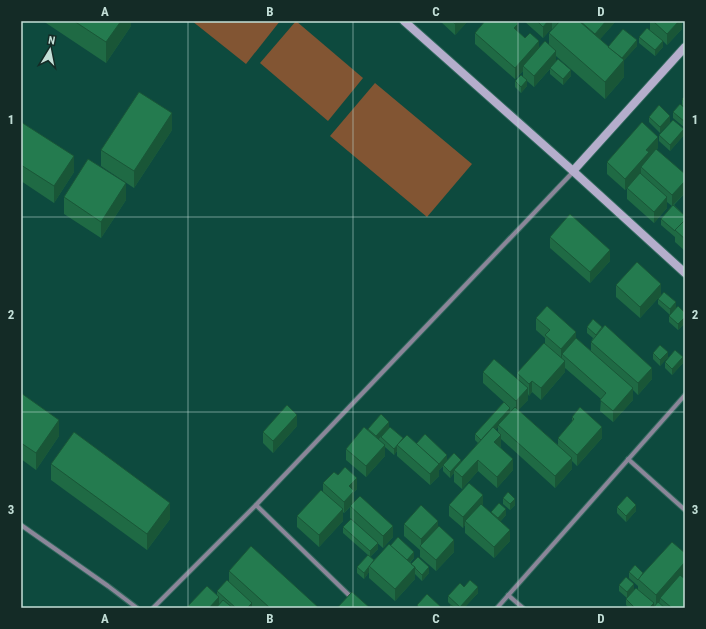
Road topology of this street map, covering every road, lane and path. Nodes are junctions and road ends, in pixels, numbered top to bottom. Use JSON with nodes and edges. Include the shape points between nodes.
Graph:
{"nodes":[{"id":1,"x":404,"y":21,"type":"edge"},
{"id":2,"x":685,"y":47,"type":"edge"},
{"id":3,"x":574,"y":171,"type":"junction"},
{"id":4,"x":685,"y":273,"type":"edge"},
{"id":5,"x":685,"y":395,"type":"edge"},
{"id":6,"x":628,"y":459,"type":"junction"},
{"id":7,"x":256,"y":505,"type":"junction"},
{"id":8,"x":685,"y":510,"type":"edge"},
{"id":9,"x":21,"y":525,"type":"edge"},
{"id":10,"x":508,"y":595,"type":"junction"},
{"id":11,"x":357,"y":603,"type":"edge"},
{"id":12,"x":137,"y":608,"type":"edge"},
{"id":13,"x":153,"y":608,"type":"edge"},
{"id":14,"x":496,"y":608,"type":"edge"},
{"id":15,"x":524,"y":608,"type":"edge"}],
"edges":[{"from":1,"to":3,"type":"street"},
{"from":2,"to":3,"type":"street"},
{"from":3,"to":4,"type":"street"},
{"from":3,"to":7,"type":"street"},
{"from":5,"to":6,"type":"street"},
{"from":6,"to":8,"type":"street"},
{"from":6,"to":10,"type":"street"},
{"from":7,"to":11,"type":"street"},
{"from":7,"to":13,"type":"street"},
{"from":9,"to":12,"type":"street"},
{"from":10,"to":14,"type":"street"},
{"from":10,"to":15,"type":"street"}]}
